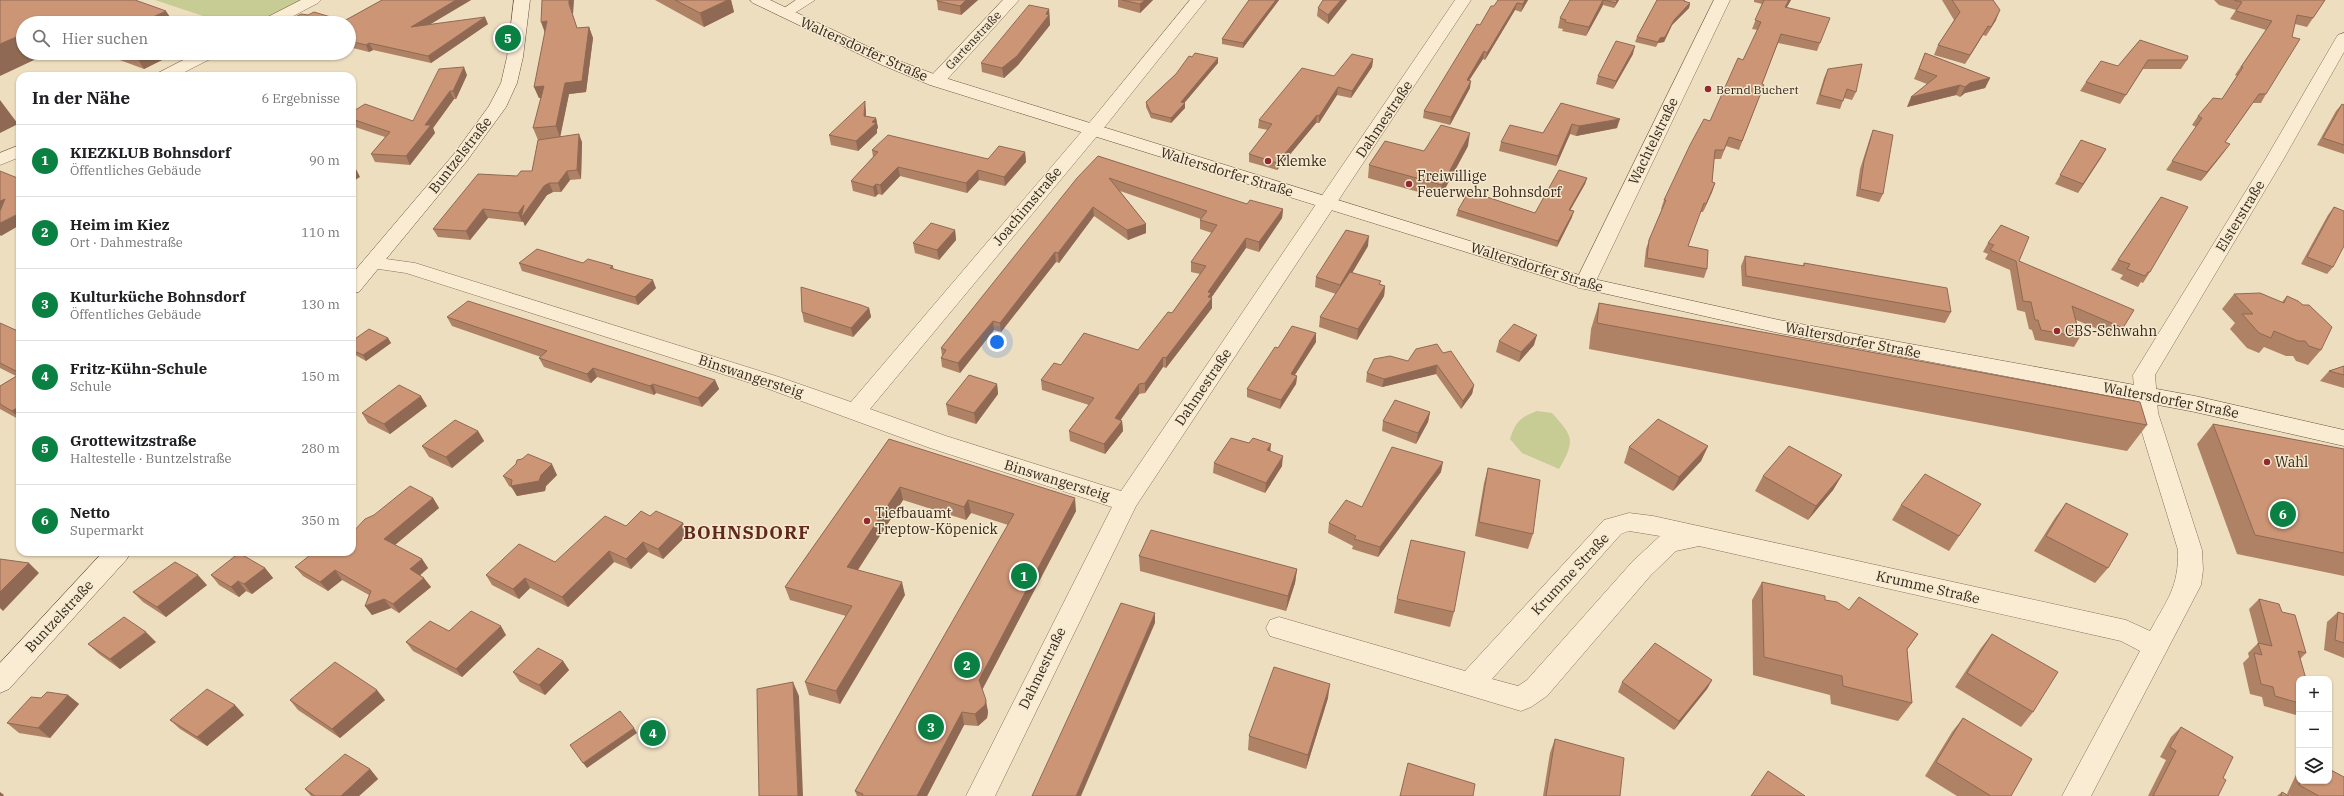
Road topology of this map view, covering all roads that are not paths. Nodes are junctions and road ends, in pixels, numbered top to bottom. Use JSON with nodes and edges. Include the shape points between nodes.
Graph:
{"nodes":[{"id":1,"x":313,"y":0,"type":"edge"},
{"id":2,"x":522,"y":0,"type":"edge"},
{"id":3,"x":758,"y":0,"type":"edge"},
{"id":4,"x":807,"y":0,"type":"edge"},
{"id":5,"x":1011,"y":0,"type":"edge"},
{"id":6,"x":1198,"y":0,"type":"edge"},
{"id":7,"x":1463,"y":0,"type":"edge"},
{"id":8,"x":1722,"y":0,"type":"edge"},
{"id":9,"x":785,"y":13,"type":"junction"},
{"id":10,"x":282,"y":16,"type":"edge"},
{"id":11,"x":2344,"y":38,"type":"edge"},
{"id":12,"x":196,"y":60,"type":"edge"},
{"id":13,"x":172,"y":72,"type":"edge"},
{"id":14,"x":936,"y":81,"type":"junction"},
{"id":15,"x":1092,"y":130,"type":"junction"},
{"id":16,"x":16,"y":152,"type":"edge"},
{"id":17,"x":0,"y":160,"type":"edge"},
{"id":18,"x":1327,"y":203,"type":"junction"},
{"id":19,"x":372,"y":263,"type":"junction"},
{"id":20,"x":356,"y":280,"type":"edge"},
{"id":21,"x":1585,"y":283,"type":"junction"},
{"id":22,"x":2144,"y":394,"type":"junction"},
{"id":23,"x":856,"y":411,"type":"junction"},
{"id":24,"x":2344,"y":438,"type":"edge"},
{"id":25,"x":1126,"y":502,"type":"junction"},
{"id":26,"x":1699,"y":536,"type":"junction"},
{"id":27,"x":114,"y":556,"type":"edge"},
{"id":28,"x":1279,"y":628,"type":"dead end"},
{"id":29,"x":2155,"y":646,"type":"junction"},
{"id":30,"x":0,"y":681,"type":"edge"},
{"id":31,"x":1469,"y":685,"type":"junction"},
{"id":32,"x":980,"y":796,"type":"edge"},
{"id":33,"x":2076,"y":796,"type":"edge"}],
"edges":[{"from":1,"to":10,"type":"street"},
{"from":2,"to":19,"type":"street","name":"Buntzelstraße","via":[[515,57],[509,82],[497,107],[460,158]]},
{"from":3,"to":9,"type":"street","name":"Waltersdorfer Straße"},
{"from":4,"to":9,"type":"street"},
{"from":5,"to":14,"type":"street","name":"Gartenstraße"},
{"from":6,"to":15,"type":"street","name":"Joachimstraße"},
{"from":7,"to":18,"type":"street","name":"Dahmestraße"},
{"from":8,"to":21,"type":"street","name":"Wachtelstraße"},
{"from":9,"to":14,"type":"street","name":"Waltersdorfer Straße","via":[[888,62]]},
{"from":11,"to":22,"type":"street","name":"Elsterstraße","via":[[2274,160],[2144,374]]},
{"from":12,"to":13,"type":"street"},
{"from":14,"to":15,"type":"street","name":"Waltersdorfer Straße"},
{"from":15,"to":18,"type":"street","name":"Waltersdorfer Straße"},
{"from":15,"to":23,"type":"street","name":"Joachimstraße"},
{"from":16,"to":17,"type":"street"},
{"from":18,"to":21,"type":"street","name":"Waltersdorfer Straße"},
{"from":18,"to":25,"type":"street","name":"Dahmestraße"},
{"from":19,"to":20,"type":"street","name":"Buntzelstraße"},
{"from":19,"to":23,"type":"street","name":"Binswangersteig","via":[[408,267]]},
{"from":21,"to":22,"type":"street","name":"Waltersdorfer Straße","via":[[1687,308]]},
{"from":22,"to":24,"type":"street","name":"Waltersdorfer Straße","via":[[2293,424]]},
{"from":22,"to":29,"type":"street","via":[[2149,420],[2190,550],[2192,570],[2188,585]]},
{"from":23,"to":25,"type":"street","name":"Binswangersteig","via":[[938,442]]},
{"from":25,"to":32,"type":"street","name":"Dahmestraße"},
{"from":26,"to":29,"type":"street","name":"Krumme Straße","via":[[2126,631]]},
{"from":26,"to":31,"type":"street","name":"Krumme Straße","via":[[1668,543],[1642,568],[1537,688],[1521,699]]},
{"from":26,"to":31,"type":"street","name":"Krumme Straße","via":[[1629,522],[1613,527]]},
{"from":27,"to":30,"type":"street","name":"Buntzelstraße"},
{"from":28,"to":31,"type":"street","name":"Krumme Straße"},
{"from":29,"to":33,"type":"street"}]}
